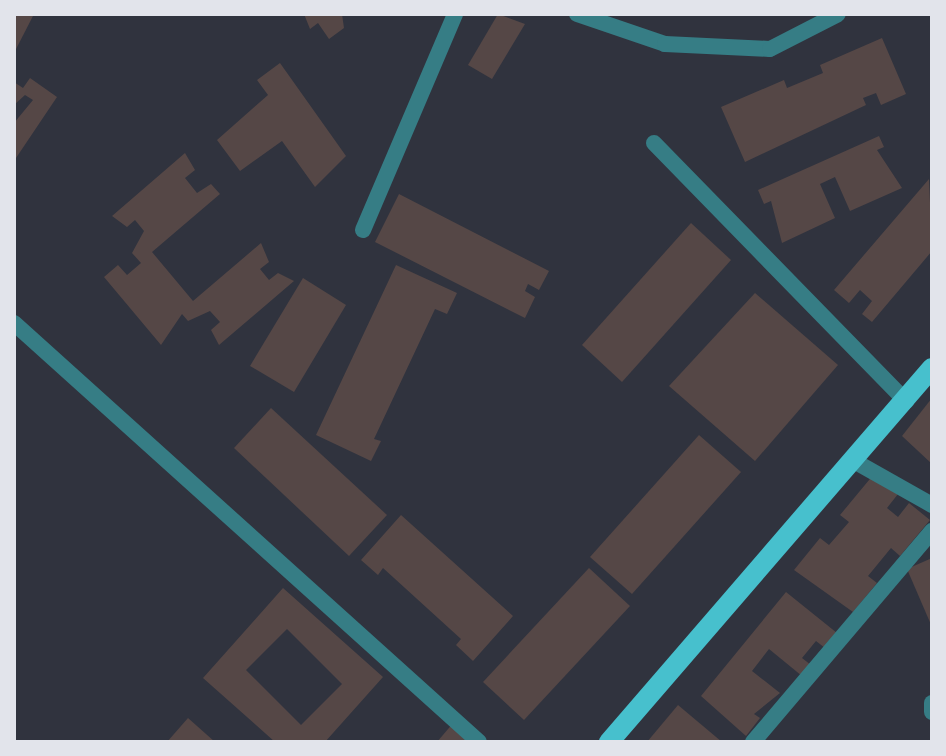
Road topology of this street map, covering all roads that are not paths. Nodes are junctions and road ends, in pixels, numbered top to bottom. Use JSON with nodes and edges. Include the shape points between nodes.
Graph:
{"nodes":[{"id":1,"x":455,"y":14,"type":"edge"},
{"id":2,"x":577,"y":14,"type":"edge"},
{"id":3,"x":838,"y":14,"type":"edge"},
{"id":4,"x":654,"y":143,"type":"dead end"},
{"id":5,"x":363,"y":230,"type":"dead end"},
{"id":6,"x":14,"y":323,"type":"edge"},
{"id":7,"x":932,"y":368,"type":"edge"},
{"id":8,"x":906,"y":401,"type":"junction"},
{"id":9,"x":854,"y":461,"type":"junction"},
{"id":10,"x":932,"y":505,"type":"edge"},
{"id":11,"x":932,"y":531,"type":"edge"},
{"id":12,"x":932,"y":703,"type":"edge"},
{"id":13,"x":932,"y":712,"type":"edge"},
{"id":14,"x":479,"y":742,"type":"edge"},
{"id":15,"x":609,"y":742,"type":"edge"},
{"id":16,"x":753,"y":742,"type":"edge"}],
"edges":[{"from":1,"to":5,"type":"street"},
{"from":2,"to":3,"type":"street","via":[[665,44],[770,49]]},
{"from":4,"to":8,"type":"street"},
{"from":6,"to":14,"type":"street"},
{"from":7,"to":8,"type":"main road"},
{"from":8,"to":9,"type":"main road"},
{"from":9,"to":10,"type":"street"},
{"from":9,"to":15,"type":"main road"},
{"from":11,"to":16,"type":"street"},
{"from":12,"to":13,"type":"street"}]}
